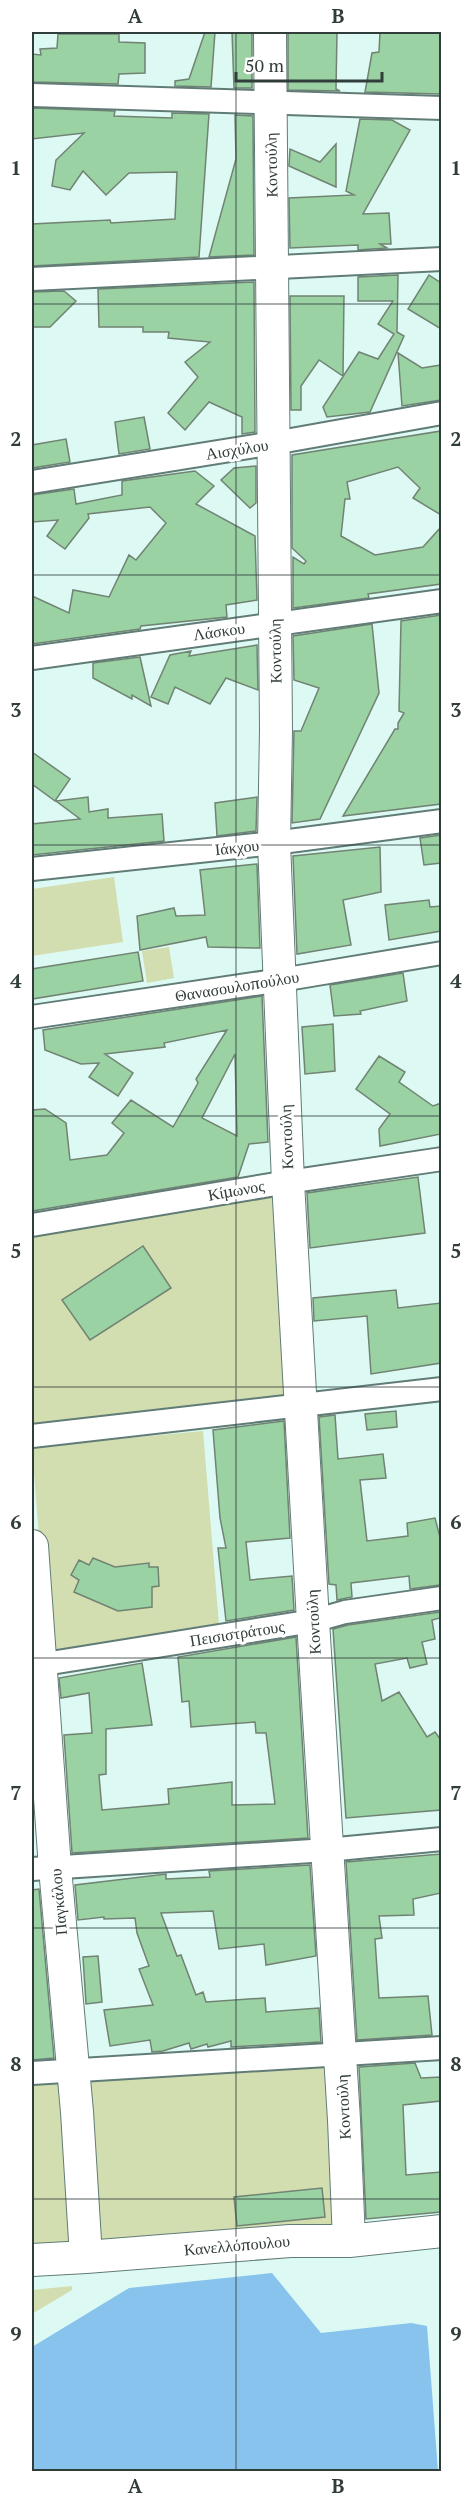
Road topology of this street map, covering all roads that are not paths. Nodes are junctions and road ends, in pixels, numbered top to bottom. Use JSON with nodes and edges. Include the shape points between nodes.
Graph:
{"nodes":[{"id":1,"x":270,"y":32,"type":"edge"},
{"id":2,"x":32,"y":95,"type":"edge"},
{"id":3,"x":270,"y":104,"type":"junction"},
{"id":4,"x":441,"y":108,"type":"edge"},
{"id":5,"x":441,"y":259,"type":"edge"},
{"id":6,"x":273,"y":268,"type":"junction"},
{"id":7,"x":32,"y":279,"type":"edge"},
{"id":8,"x":441,"y":413,"type":"edge"},
{"id":9,"x":273,"y":443,"type":"junction"},
{"id":10,"x":32,"y":482,"type":"edge"},
{"id":11,"x":441,"y":601,"type":"edge"},
{"id":12,"x":274,"y":623,"type":"junction"},
{"id":13,"x":32,"y":658,"type":"edge"},
{"id":14,"x":441,"y":821,"type":"edge"},
{"id":15,"x":274,"y":843,"type":"junction"},
{"id":16,"x":32,"y":868,"type":"edge"},
{"id":17,"x":441,"y":953,"type":"edge"},
{"id":18,"x":281,"y":980,"type":"junction"},
{"id":19,"x":32,"y":1017,"type":"edge"},
{"id":20,"x":441,"y":1159,"type":"edge"},
{"id":21,"x":288,"y":1182,"type":"junction"},
{"id":22,"x":32,"y":1225,"type":"edge"},
{"id":23,"x":441,"y":1389,"type":"edge"},
{"id":24,"x":301,"y":1406,"type":"junction"},
{"id":25,"x":32,"y":1436,"type":"edge"},
{"id":26,"x":32,"y":1546,"type":"edge"},
{"id":27,"x":441,"y":1598,"type":"edge"},
{"id":28,"x":312,"y":1621,"type":"junction"},
{"id":29,"x":36,"y":1666,"type":"edge"},
{"id":30,"x":441,"y":1839,"type":"edge"},
{"id":31,"x":327,"y":1850,"type":"junction"},
{"id":32,"x":43,"y":1869,"type":"edge"},
{"id":33,"x":441,"y":2048,"type":"edge"},
{"id":34,"x":340,"y":2055,"type":"junction"},
{"id":35,"x":73,"y":2071,"type":"junction"},
{"id":36,"x":32,"y":2073,"type":"edge"},
{"id":37,"x":441,"y":2231,"type":"edge"},
{"id":38,"x":349,"y":2241,"type":"junction"},
{"id":39,"x":86,"y":2257,"type":"junction"},
{"id":40,"x":32,"y":2260,"type":"edge"}],
"edges":[{"from":1,"to":3,"type":"main road","name":"Κοντούλη"},
{"from":2,"to":3,"type":"street"},
{"from":3,"to":4,"type":"street"},
{"from":3,"to":6,"type":"main road","name":"Κοντούλη"},
{"from":5,"to":6,"type":"street"},
{"from":6,"to":7,"type":"street"},
{"from":6,"to":9,"type":"main road","name":"Κοντούλη"},
{"from":8,"to":9,"type":"street","name":"Αισχύλου"},
{"from":9,"to":10,"type":"street","name":"Αισχύλου"},
{"from":9,"to":12,"type":"main road","name":"Κοντούλη"},
{"from":11,"to":12,"type":"street","name":"Λάσκου"},
{"from":12,"to":13,"type":"street","name":"Λάσκου"},
{"from":12,"to":15,"type":"main road","name":"Κοντούλη"},
{"from":14,"to":15,"type":"street","name":"Ιάκχου"},
{"from":15,"to":16,"type":"street","name":"Ιάκχου"},
{"from":15,"to":18,"type":"main road","name":"Κοντούλη"},
{"from":17,"to":18,"type":"street","name":"Θανασουλοπούλου"},
{"from":18,"to":19,"type":"street","name":"Θανασουλοπούλου"},
{"from":18,"to":21,"type":"main road","name":"Κοντούλη"},
{"from":20,"to":21,"type":"street","name":"Κίμωνος"},
{"from":21,"to":22,"type":"street","name":"Κίμωνος"},
{"from":21,"to":24,"type":"main road","name":"Κοντούλη"},
{"from":23,"to":24,"type":"street"},
{"from":24,"to":25,"type":"street"},
{"from":24,"to":28,"type":"main road","name":"Κοντούλη"},
{"from":26,"to":29,"type":"main road","name":"Παγκάλου"},
{"from":27,"to":28,"type":"street","name":"Πεισιστράτους","via":[[345,1612]]},
{"from":28,"to":29,"type":"street","name":"Πεισιστράτους"},
{"from":28,"to":31,"type":"main road","name":"Κοντούλη"},
{"from":29,"to":32,"type":"main road","name":"Παγκάλου"},
{"from":30,"to":31,"type":"street"},
{"from":31,"to":32,"type":"street"},
{"from":31,"to":34,"type":"main road","name":"Κοντούλη"},
{"from":32,"to":35,"type":"main road","name":"Παγκάλου"},
{"from":33,"to":34,"type":"street"},
{"from":34,"to":35,"type":"street"},
{"from":34,"to":38,"type":"main road","name":"Κοντούλη"},
{"from":35,"to":36,"type":"street"},
{"from":35,"to":39,"type":"main road","name":"Παγκάλου"},
{"from":37,"to":38,"type":"main road","name":"Κανελλόπουλου"},
{"from":38,"to":39,"type":"main road","name":"Κανελλόπουλου","via":[[290,2241]]},
{"from":39,"to":40,"type":"main road","name":"Κανελλόπουλου"}]}
